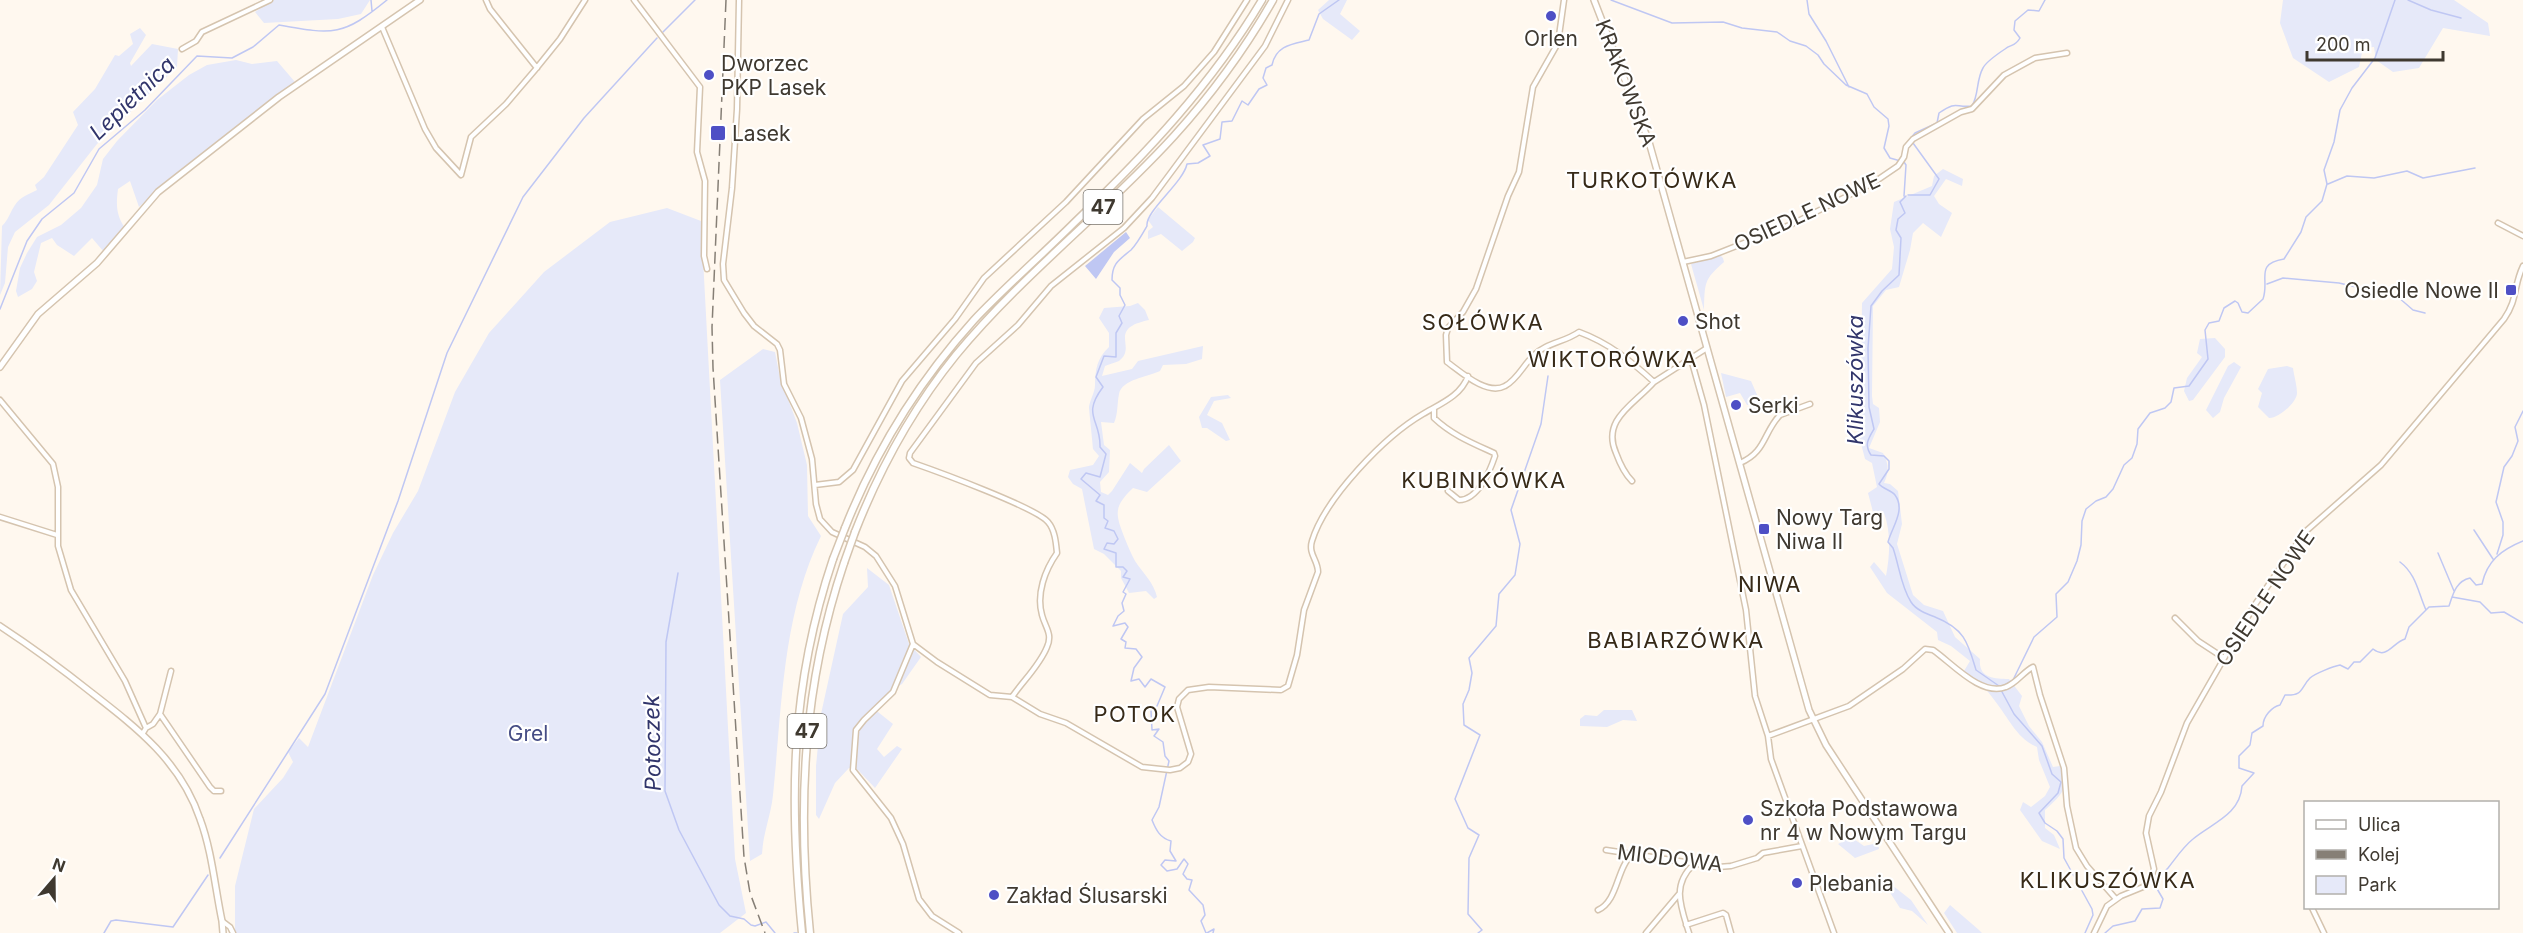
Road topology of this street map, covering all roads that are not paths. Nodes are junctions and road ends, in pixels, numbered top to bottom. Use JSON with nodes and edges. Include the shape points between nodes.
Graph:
{"nodes":[{"id":1,"x":270,"y":0,"type":"edge"},
{"id":2,"x":420,"y":0,"type":"edge"},
{"id":3,"x":486,"y":0,"type":"edge"},
{"id":4,"x":585,"y":0,"type":"edge"},
{"id":5,"x":634,"y":0,"type":"edge"},
{"id":6,"x":739,"y":0,"type":"edge"},
{"id":7,"x":1247,"y":0,"type":"edge"},
{"id":8,"x":1262,"y":0,"type":"edge"},
{"id":9,"x":1273,"y":0,"type":"edge"},
{"id":10,"x":1288,"y":0,"type":"edge"},
{"id":11,"x":1564,"y":0,"type":"edge"},
{"id":12,"x":1594,"y":0,"type":"edge"},
{"id":13,"x":382,"y":27,"type":"junction"},
{"id":14,"x":182,"y":49,"type":"dead end"},
{"id":15,"x":2067,"y":53,"type":"dead end"},
{"id":16,"x":537,"y":68,"type":"junction"},
{"id":17,"x":2498,"y":223,"type":"dead end"},
{"id":18,"x":2523,"y":236,"type":"edge"},
{"id":19,"x":1683,"y":262,"type":"junction"},
{"id":20,"x":2523,"y":266,"type":"edge"},
{"id":21,"x":707,"y":269,"type":"dead end"},
{"id":22,"x":1707,"y":348,"type":"junction"},
{"id":23,"x":1690,"y":359,"type":"junction"},
{"id":24,"x":0,"y":367,"type":"edge"},
{"id":25,"x":1468,"y":376,"type":"junction"},
{"id":26,"x":1654,"y":382,"type":"junction"},
{"id":27,"x":0,"y":400,"type":"edge"},
{"id":28,"x":1810,"y":404,"type":"dead end"},
{"id":29,"x":1434,"y":409,"type":"junction"},
{"id":30,"x":1739,"y":463,"type":"junction"},
{"id":31,"x":1632,"y":481,"type":"dead end"},
{"id":32,"x":815,"y":484,"type":"junction"},
{"id":33,"x":1448,"y":491,"type":"dead end"},
{"id":34,"x":0,"y":517,"type":"edge"},
{"id":35,"x":57,"y":535,"type":"junction"},
{"id":36,"x":2175,"y":618,"type":"dead end"},
{"id":37,"x":0,"y":626,"type":"edge"},
{"id":38,"x":913,"y":644,"type":"junction"},
{"id":39,"x":2224,"y":658,"type":"junction"},
{"id":40,"x":171,"y":671,"type":"dead end"},
{"id":41,"x":1012,"y":697,"type":"junction"},
{"id":42,"x":160,"y":714,"type":"junction"},
{"id":43,"x":1812,"y":718,"type":"junction"},
{"id":44,"x":145,"y":731,"type":"junction"},
{"id":45,"x":1768,"y":736,"type":"junction"},
{"id":46,"x":221,"y":791,"type":"dead end"},
{"id":47,"x":1802,"y":846,"type":"junction"},
{"id":48,"x":1606,"y":850,"type":"dead end"},
{"id":49,"x":1634,"y":854,"type":"junction"},
{"id":50,"x":1694,"y":864,"type":"junction"},
{"id":51,"x":1679,"y":894,"type":"junction"},
{"id":52,"x":2116,"y":899,"type":"junction"},
{"id":53,"x":2313,"y":909,"type":"edge"},
{"id":54,"x":1598,"y":910,"type":"dead end"},
{"id":55,"x":222,"y":921,"type":"junction"},
{"id":56,"x":1686,"y":925,"type":"junction"},
{"id":57,"x":223,"y":933,"type":"edge"},
{"id":58,"x":233,"y":933,"type":"edge"},
{"id":59,"x":802,"y":933,"type":"edge"},
{"id":60,"x":810,"y":933,"type":"edge"},
{"id":61,"x":959,"y":933,"type":"edge"},
{"id":62,"x":1646,"y":933,"type":"edge"},
{"id":63,"x":1689,"y":933,"type":"edge"},
{"id":64,"x":1731,"y":933,"type":"edge"},
{"id":65,"x":1834,"y":933,"type":"edge"},
{"id":66,"x":1949,"y":933,"type":"edge"},
{"id":67,"x":2094,"y":933,"type":"edge"},
{"id":68,"x":2324,"y":933,"type":"edge"}],
"edges":[{"from":1,"to":14,"type":"street","via":[[202,32]]},
{"from":2,"to":13,"type":"main road"},
{"from":3,"to":16,"type":"street"},
{"from":4,"to":16,"type":"street"},
{"from":5,"to":21,"type":"street","via":[[700,87],[697,152],[705,181]]},
{"from":6,"to":32,"type":"street","via":[[737,110],[724,276],[744,313],[779,347],[784,384],[801,418]]},
{"from":7,"to":32,"type":"street","via":[[1214,52],[1190,80],[1143,119],[1066,202],[979,284],[902,381],[853,470],[839,482]]},
{"from":8,"to":59,"type":"main road","number":"47","bridge":true,"via":[[1229,52],[1183,111],[1112,186],[1001,292],[950,349],[884,444],[833,559],[810,636],[798,707],[793,780]]},
{"from":9,"to":60,"type":"main road","number":"47","bridge":true,"via":[[1222,78],[1174,136],[1032,274],[957,355],[893,449],[873,487],[822,636],[807,728],[803,807]]},
{"from":10,"to":41,"type":"street","via":[[1265,45],[1152,198],[1124,228],[1051,286],[1018,325],[976,363],[910,453],[913,463],[1048,521],[1057,553],[1046,570],[1042,588],[1041,613],[1050,633],[1048,646]]},
{"from":11,"to":25,"type":"street","via":[[1558,43],[1533,87],[1519,172],[1476,289],[1446,335],[1448,362]]},
{"from":12,"to":19,"type":"main road","name":"KRAKOWSKA","via":[[1649,142]]},
{"from":13,"to":16,"type":"street","via":[[425,129],[436,148],[461,175],[471,137]]},
{"from":13,"to":24,"type":"main road","via":[[279,97],[158,192],[97,263],[38,315]]},
{"from":15,"to":19,"type":"street","name":"OSIEDLE NOWE","via":[[2035,58],[2004,75],[1972,109],[1913,139],[1902,161],[1873,183],[1792,224],[1711,256]]},
{"from":17,"to":18,"type":"street"},
{"from":19,"to":22,"type":"main road","name":"KRAKOWSKA"},
{"from":20,"to":39,"type":"street","name":"OSIEDLE NOWE","via":[[2513,306],[2504,319],[2381,465],[2305,532]]},
{"from":22,"to":23,"type":"street"},
{"from":22,"to":30,"type":"main road","name":"KRAKOWSKA"},
{"from":23,"to":26,"type":"street"},
{"from":23,"to":45,"type":"street","via":[[1704,405],[1746,610],[1755,696]]},
{"from":25,"to":26,"type":"street","via":[[1490,388],[1506,386],[1534,354],[1579,332],[1614,349]]},
{"from":25,"to":29,"type":"street","via":[[1460,390]]},
{"from":26,"to":31,"type":"street","via":[[1614,423],[1611,434],[1624,474]]},
{"from":27,"to":35,"type":"street","via":[[53,464],[58,487]]},
{"from":28,"to":30,"type":"street","via":[[1780,414],[1763,445]]},
{"from":29,"to":33,"type":"street","via":[[1434,418],[1444,427],[1496,456],[1478,490],[1470,497],[1459,500]]},
{"from":29,"to":41,"type":"street","via":[[1400,430],[1338,491],[1327,509],[1312,542],[1318,572],[1304,610],[1287,686],[1281,690],[1209,687],[1188,690],[1179,699],[1177,707],[1191,754],[1180,768],[1142,767]]},
{"from":30,"to":43,"type":"main road","name":"KRAKOWSKA"},
{"from":32,"to":38,"type":"street","via":[[822,523],[835,534],[869,549],[893,580]]},
{"from":34,"to":35,"type":"street"},
{"from":35,"to":44,"type":"street","via":[[76,601],[125,681]]},
{"from":36,"to":39,"type":"street","via":[[2198,641]]},
{"from":37,"to":44,"type":"main road"},
{"from":38,"to":41,"type":"street","via":[[990,695]]},
{"from":38,"to":61,"type":"street","via":[[893,692],[856,730],[853,770],[891,818],[919,899],[932,916]]},
{"from":39,"to":52,"type":"street","name":"OSIEDLE NOWE","via":[[2187,723],[2149,816],[2145,833],[2153,865],[2151,877],[2143,887]]},
{"from":40,"to":42,"type":"street"},
{"from":42,"to":44,"type":"street"},
{"from":42,"to":46,"type":"street","via":[[210,787]]},
{"from":43,"to":45,"type":"street"},
{"from":43,"to":52,"type":"street","via":[[1849,706],[1925,649],[1990,689],[2008,687],[2032,667],[2064,768],[2076,848]]},
{"from":43,"to":66,"type":"main road","name":"KRAKOWSKA"},
{"from":44,"to":55,"type":"main road","via":[[166,758],[201,819]]},
{"from":45,"to":47,"type":"street","via":[[1772,765]]},
{"from":47,"to":50,"type":"street","name":"MIODOWA","via":[[1763,853],[1731,866]]},
{"from":47,"to":65,"type":"street"},
{"from":48,"to":49,"type":"street","name":"MIODOWA"},
{"from":49,"to":50,"type":"street","name":"MIODOWA"},
{"from":49,"to":54,"type":"street"},
{"from":50,"to":51,"type":"street","via":[[1683,876]]},
{"from":51,"to":56,"type":"street"},
{"from":51,"to":62,"type":"street"},
{"from":52,"to":67,"type":"street","name":"OSIEDLE NOWE","via":[[2104,910]]},
{"from":53,"to":68,"type":"street"},
{"from":55,"to":57,"type":"main road"},
{"from":55,"to":58,"type":"street"},
{"from":56,"to":63,"type":"street"},
{"from":56,"to":64,"type":"street","via":[[1723,913]]}]}
